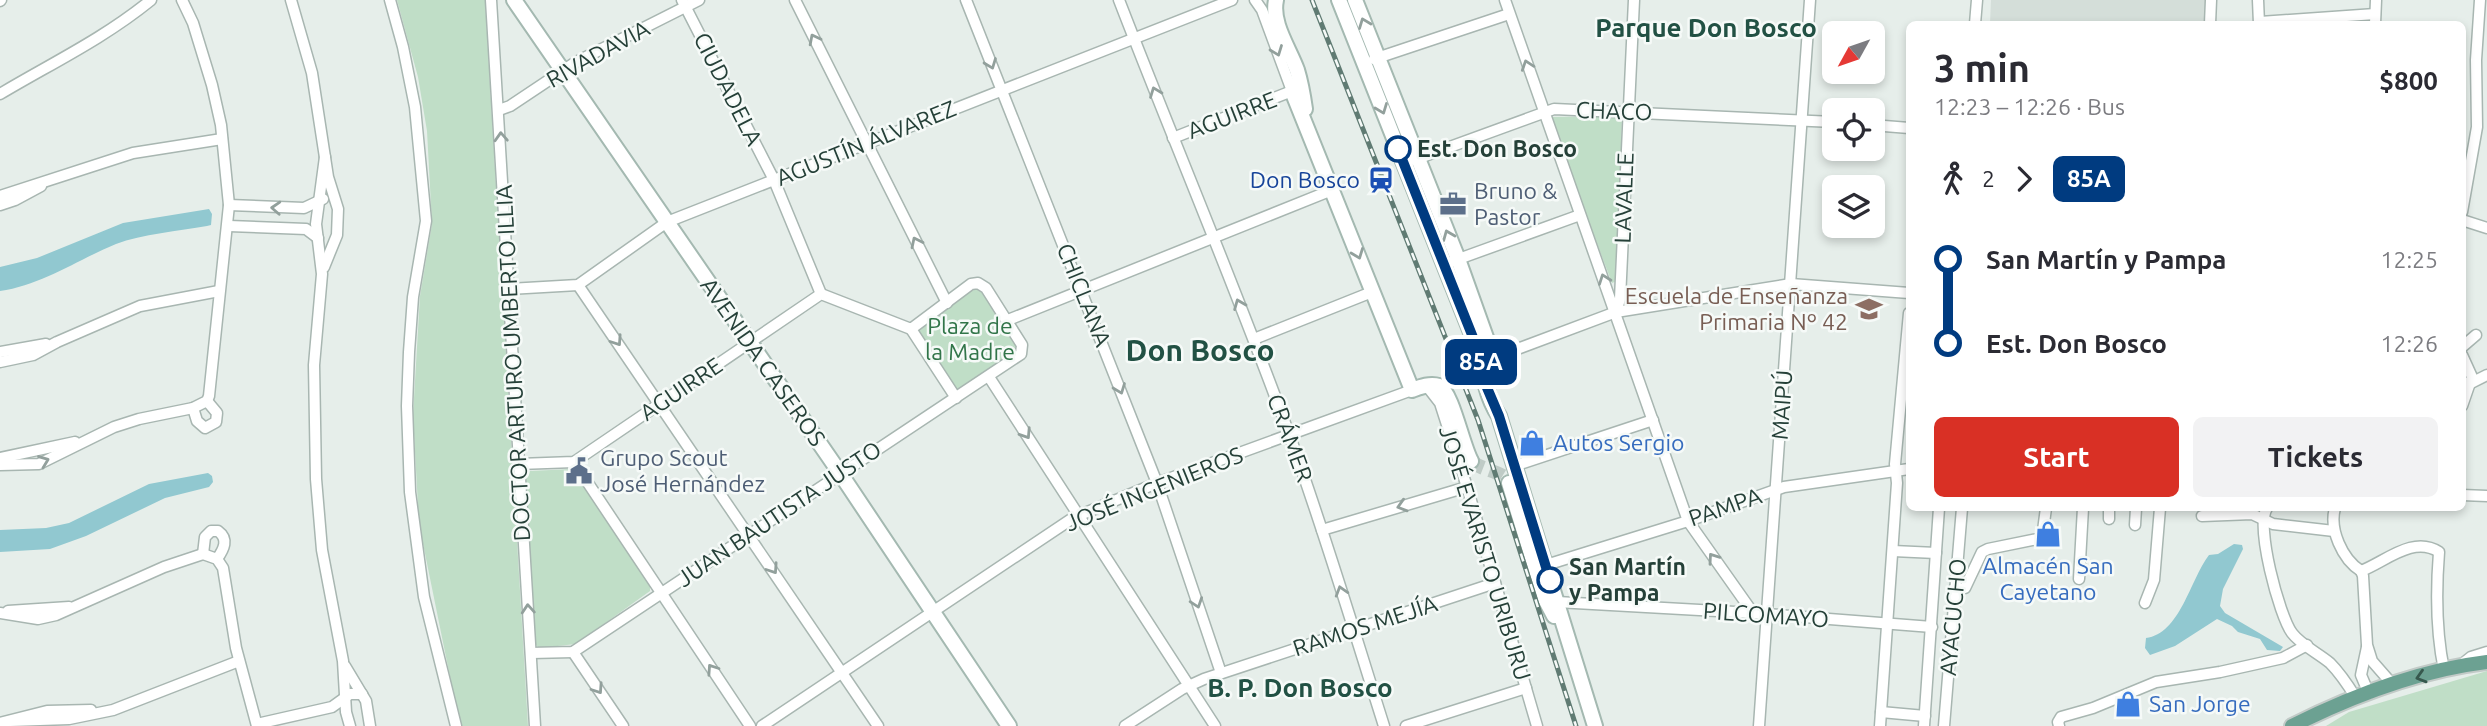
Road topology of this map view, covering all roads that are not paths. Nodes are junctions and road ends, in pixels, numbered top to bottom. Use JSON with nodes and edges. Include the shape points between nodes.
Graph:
{"nodes":[{"id":1,"x":151,"y":0,"type":"edge"},
{"id":2,"x":182,"y":0,"type":"edge"},
{"id":3,"x":290,"y":0,"type":"edge"},
{"id":4,"x":390,"y":0,"type":"edge"},
{"id":5,"x":491,"y":0,"type":"edge"},
{"id":6,"x":514,"y":0,"type":"edge"},
{"id":7,"x":699,"y":0,"type":"edge"},
{"id":8,"x":794,"y":0,"type":"edge"},
{"id":9,"x":966,"y":0,"type":"edge"},
{"id":10,"x":1119,"y":0,"type":"edge"},
{"id":11,"x":1232,"y":0,"type":"edge"},
{"id":12,"x":1255,"y":0,"type":"edge"},
{"id":13,"x":1276,"y":0,"type":"edge"},
{"id":14,"x":1339,"y":0,"type":"edge"},
{"id":15,"x":1355,"y":0,"type":"edge"},
{"id":16,"x":1505,"y":0,"type":"edge"},
{"id":17,"x":1634,"y":0,"type":"edge"},
{"id":18,"x":1810,"y":0,"type":"edge"},
{"id":19,"x":1977,"y":0,"type":"edge"},
{"id":20,"x":2211,"y":0,"type":"edge"},
{"id":21,"x":2258,"y":0,"type":"edge"},
{"id":22,"x":2376,"y":0,"type":"edge"},
{"id":23,"x":2480,"y":0,"type":"edge"},
{"id":24,"x":684,"y":3,"type":"edge"},
{"id":25,"x":1262,"y":5,"type":"edge"},
{"id":26,"x":1509,"y":14,"type":"junction"},
{"id":27,"x":2375,"y":19,"type":"edge"},
{"id":28,"x":1975,"y":21,"type":"edge"},
{"id":29,"x":2210,"y":21,"type":"edge"},
{"id":30,"x":2259,"y":21,"type":"edge"},
{"id":31,"x":2317,"y":21,"type":"edge"},
{"id":32,"x":1133,"y":37,"type":"junction"},
{"id":33,"x":1371,"y":60,"type":"junction"},
{"id":34,"x":562,"y":70,"type":"junction"},
{"id":35,"x":29,"y":76,"type":"junction"},
{"id":36,"x":0,"y":85,"type":"edge"},
{"id":37,"x":1001,"y":90,"type":"junction"},
{"id":38,"x":1292,"y":91,"type":"junction"},
{"id":39,"x":0,"y":94,"type":"edge"},
{"id":40,"x":499,"y":110,"type":"junction"},
{"id":41,"x":1543,"y":111,"type":"junction"},
{"id":42,"x":1627,"y":111,"type":"junction"},
{"id":43,"x":1802,"y":119,"type":"junction"},
{"id":44,"x":1822,"y":121,"type":"edge"},
{"id":45,"x":1306,"y":125,"type":"junction"},
{"id":46,"x":1885,"y":126,"type":"edge"},
{"id":47,"x":1906,"y":128,"type":"edge"},
{"id":48,"x":1173,"y":138,"type":"junction"},
{"id":49,"x":222,"y":139,"type":"junction"},
{"id":50,"x":867,"y":144,"type":"junction"},
{"id":51,"x":325,"y":157,"type":"junction"},
{"id":52,"x":1411,"y":162,"type":"junction"},
{"id":53,"x":774,"y":180,"type":"junction"},
{"id":54,"x":48,"y":181,"type":"junction"},
{"id":55,"x":2466,"y":189,"type":"edge"},
{"id":56,"x":1332,"y":190,"type":"junction"},
{"id":57,"x":0,"y":196,"type":"edge"},
{"id":58,"x":320,"y":200,"type":"junction"},
{"id":59,"x":336,"y":201,"type":"junction"},
{"id":60,"x":0,"y":205,"type":"edge"},
{"id":61,"x":229,"y":205,"type":"junction"},
{"id":62,"x":1580,"y":215,"type":"junction"},
{"id":63,"x":2466,"y":221,"type":"edge"},
{"id":64,"x":667,"y":222,"type":"junction"},
{"id":65,"x":229,"y":226,"type":"junction"},
{"id":66,"x":2487,"y":228,"type":"edge"},
{"id":67,"x":317,"y":237,"type":"junction"},
{"id":68,"x":1213,"y":239,"type":"junction"},
{"id":69,"x":335,"y":241,"type":"junction"},
{"id":70,"x":1451,"y":262,"type":"junction"},
{"id":71,"x":321,"y":274,"type":"junction"},
{"id":72,"x":1791,"y":284,"type":"junction"},
{"id":73,"x":578,"y":285,"type":"junction"},
{"id":74,"x":509,"y":289,"type":"junction"},
{"id":75,"x":219,"y":291,"type":"junction"},
{"id":76,"x":1082,"y":292,"type":"junction"},
{"id":77,"x":1372,"y":292,"type":"junction"},
{"id":78,"x":1906,"y":293,"type":"edge"},
{"id":79,"x":821,"y":294,"type":"junction"},
{"id":80,"x":1457,"y":296,"type":"junction"},
{"id":81,"x":947,"y":303,"type":"junction"},
{"id":82,"x":1616,"y":312,"type":"junction"},
{"id":83,"x":1008,"y":320,"type":"junction"},
{"id":84,"x":911,"y":329,"type":"junction"},
{"id":85,"x":2476,"y":335,"type":"dead end"},
{"id":86,"x":1254,"y":339,"type":"junction"},
{"id":87,"x":57,"y":342,"type":"junction"},
{"id":88,"x":749,"y":342,"type":"junction"},
{"id":89,"x":1488,"y":344,"type":"junction"},
{"id":90,"x":2466,"y":344,"type":"edge"},
{"id":91,"x":0,"y":352,"type":"edge"},
{"id":92,"x":1488,"y":360,"type":"junction"},
{"id":93,"x":0,"y":362,"type":"edge"},
{"id":94,"x":2466,"y":364,"type":"edge"},
{"id":95,"x":2487,"y":374,"type":"edge"},
{"id":96,"x":989,"y":377,"type":"junction"},
{"id":97,"x":2467,"y":383,"type":"edge"},
{"id":98,"x":1906,"y":385,"type":"edge"},
{"id":99,"x":1419,"y":388,"type":"junction"},
{"id":100,"x":956,"y":398,"type":"junction"},
{"id":101,"x":207,"y":401,"type":"junction"},
{"id":102,"x":659,"y":403,"type":"junction"},
{"id":103,"x":193,"y":408,"type":"junction"},
{"id":104,"x":1499,"y":416,"type":"junction"},
{"id":105,"x":1653,"y":419,"type":"junction"},
{"id":106,"x":1290,"y":436,"type":"junction"},
{"id":107,"x":83,"y":440,"type":"junction"},
{"id":108,"x":0,"y":458,"type":"edge"},
{"id":109,"x":1471,"y":461,"type":"tunnel mouth"},
{"id":110,"x":573,"y":462,"type":"junction"},
{"id":111,"x":519,"y":464,"type":"junction"},
{"id":112,"x":0,"y":465,"type":"edge"},
{"id":113,"x":1514,"y":466,"type":"junction"},
{"id":114,"x":1906,"y":469,"type":"edge"},
{"id":115,"x":1896,"y":471,"type":"junction"},
{"id":116,"x":840,"y":473,"type":"junction"},
{"id":117,"x":1509,"y":481,"type":"dead end"},
{"id":118,"x":1157,"y":483,"type":"junction"},
{"id":119,"x":1467,"y":486,"type":"junction"},
{"id":120,"x":1775,"y":489,"type":"junction"},
{"id":121,"x":2466,"y":495,"type":"edge"},
{"id":122,"x":2487,"y":496,"type":"edge"},
{"id":123,"x":1939,"y":511,"type":"edge"},
{"id":124,"x":1962,"y":511,"type":"edge"},
{"id":125,"x":2046,"y":511,"type":"edge"},
{"id":126,"x":2083,"y":511,"type":"edge"},
{"id":127,"x":2109,"y":511,"type":"edge"},
{"id":128,"x":2136,"y":511,"type":"edge"},
{"id":129,"x":2160,"y":511,"type":"edge"},
{"id":130,"x":2251,"y":511,"type":"edge"},
{"id":131,"x":2266,"y":511,"type":"edge"},
{"id":132,"x":2335,"y":511,"type":"edge"},
{"id":133,"x":1079,"y":515,"type":"junction"},
{"id":134,"x":2202,"y":516,"type":"dead end"},
{"id":135,"x":2109,"y":519,"type":"dead end"},
{"id":136,"x":1688,"y":521,"type":"junction"},
{"id":137,"x":2262,"y":521,"type":"junction"},
{"id":138,"x":2135,"y":525,"type":"dead end"},
{"id":139,"x":1322,"y":530,"type":"junction"},
{"id":140,"x":2334,"y":531,"type":"junction"},
{"id":141,"x":750,"y":535,"type":"junction"},
{"id":142,"x":1893,"y":551,"type":"junction"},
{"id":143,"x":1936,"y":553,"type":"junction"},
{"id":144,"x":203,"y":554,"type":"junction"},
{"id":145,"x":218,"y":559,"type":"junction"},
{"id":146,"x":1546,"y":565,"type":"junction"},
{"id":147,"x":2361,"y":571,"type":"junction"},
{"id":148,"x":2079,"y":579,"type":"dead end"},
{"id":149,"x":1495,"y":583,"type":"junction"},
{"id":150,"x":1954,"y":589,"type":"junction"},
{"id":151,"x":661,"y":593,"type":"junction"},
{"id":152,"x":1953,"y":600,"type":"junction"},
{"id":153,"x":1557,"y":602,"type":"junction"},
{"id":154,"x":2145,"y":603,"type":"dead end"},
{"id":155,"x":1934,"y":610,"type":"junction"},
{"id":156,"x":931,"y":611,"type":"junction"},
{"id":157,"x":0,"y":612,"type":"edge"},
{"id":158,"x":1753,"y":613,"type":"junction"},
{"id":159,"x":1766,"y":615,"type":"junction"},
{"id":160,"x":1887,"y":624,"type":"junction"},
{"id":161,"x":1932,"y":627,"type":"junction"},
{"id":162,"x":1354,"y":629,"type":"junction"},
{"id":163,"x":1565,"y":631,"type":"junction"},
{"id":164,"x":2306,"y":645,"type":"junction"},
{"id":165,"x":2367,"y":645,"type":"junction"},
{"id":166,"x":573,"y":652,"type":"junction"},
{"id":167,"x":2487,"y":652,"type":"edge"},
{"id":168,"x":531,"y":653,"type":"junction"},
{"id":169,"x":343,"y":660,"type":"junction"},
{"id":170,"x":239,"y":661,"type":"junction"},
{"id":171,"x":2487,"y":662,"type":"edge"},
{"id":172,"x":2460,"y":665,"type":"junction"},
{"id":173,"x":2444,"y":670,"type":"junction"},
{"id":174,"x":842,"y":672,"type":"junction"},
{"id":175,"x":1221,"y":673,"type":"junction"},
{"id":176,"x":2393,"y":685,"type":"junction"},
{"id":177,"x":1189,"y":686,"type":"junction"},
{"id":178,"x":1526,"y":688,"type":"junction"},
{"id":179,"x":362,"y":694,"type":"junction"},
{"id":180,"x":2362,"y":696,"type":"junction"},
{"id":181,"x":345,"y":698,"type":"junction"},
{"id":182,"x":1881,"y":712,"type":"junction"},
{"id":183,"x":1925,"y":721,"type":"edge"},
{"id":184,"x":5,"y":722,"type":"edge"},
{"id":185,"x":257,"y":725,"type":"edge"},
{"id":186,"x":350,"y":726,"type":"edge"},
{"id":187,"x":370,"y":726,"type":"edge"},
{"id":188,"x":456,"y":726,"type":"edge"},
{"id":189,"x":535,"y":726,"type":"edge"},
{"id":190,"x":623,"y":726,"type":"edge"},
{"id":191,"x":750,"y":726,"type":"edge"},
{"id":192,"x":762,"y":726,"type":"edge"},
{"id":193,"x":878,"y":726,"type":"edge"},
{"id":194,"x":1009,"y":726,"type":"edge"},
{"id":195,"x":1125,"y":726,"type":"edge"},
{"id":196,"x":1215,"y":726,"type":"edge"},
{"id":197,"x":1384,"y":726,"type":"edge"},
{"id":198,"x":1406,"y":726,"type":"edge"},
{"id":199,"x":1536,"y":726,"type":"edge"},
{"id":200,"x":1595,"y":726,"type":"edge"},
{"id":201,"x":1759,"y":726,"type":"edge"},
{"id":202,"x":1880,"y":726,"type":"edge"},
{"id":203,"x":1944,"y":726,"type":"edge"},
{"id":204,"x":2059,"y":726,"type":"edge"},
{"id":205,"x":2292,"y":726,"type":"edge"}],
"edges":[{"from":1,"to":35,"type":"street","via":[[88,46]]},
{"from":2,"to":49,"type":"street","via":[[203,51]]},
{"from":3,"to":51,"type":"street","via":[[312,73]]},
{"from":4,"to":188,"type":"street","via":[[415,107],[426,221],[408,352],[410,492],[424,597]]},
{"from":5,"to":40,"type":"street","name":"DOCTOR ARTURO UMBERTO ILLIA"},
{"from":6,"to":34,"type":"street","name":"AVENIDA CASEROS"},
{"from":7,"to":24,"type":"street","name":"RIVADAVIA"},
{"from":50,"to":8,"type":"street","one_way":true},
{"from":9,"to":37,"type":"street","name":"CHICLANA","one_way":true},
{"from":10,"to":32,"type":"street","name":"CRÁMER"},
{"from":11,"to":32,"type":"street","name":"AGUSTÍN ÁLVAREZ"},
{"from":12,"to":25,"type":"street","name":"JOSÉ EVARISTO URIBURU"},
{"from":13,"to":45,"type":"street","via":[[1276,17],[1303,90]]},
{"from":14,"to":33,"type":"street"},
{"from":33,"to":15,"type":"street","one_way":true},
{"from":16,"to":26,"type":"street"},
{"from":17,"to":42,"type":"street","name":"LAVALLE"},
{"from":18,"to":43,"type":"street","name":"MAIPÚ"},
{"from":19,"to":28,"type":"street"},
{"from":20,"to":29,"type":"street"},
{"from":21,"to":30,"type":"street"},
{"from":22,"to":27,"type":"street"},
{"from":23,"to":55,"type":"street","via":[[2477,127]]},
{"from":24,"to":34,"type":"street","name":"RIVADAVIA"},
{"from":24,"to":53,"type":"street","name":"CIUDADELA"},
{"from":25,"to":38,"type":"street","name":"JOSÉ EVARISTO URIBURU","one_way":true},
{"from":26,"to":33,"type":"street"},
{"from":41,"to":26,"type":"street","one_way":true},
{"from":27,"to":31,"type":"street"},
{"from":32,"to":37,"type":"street","name":"AGUSTÍN ÁLVAREZ"},
{"from":48,"to":32,"type":"street","name":"CRÁMER","one_way":true},
{"from":33,"to":52,"type":"street"},
{"from":34,"to":40,"type":"street","name":"RIVADAVIA"},
{"from":34,"to":64,"type":"street","name":"AVENIDA CASEROS"},
{"from":35,"to":36,"type":"street"},
{"from":35,"to":39,"type":"street"},
{"from":37,"to":50,"type":"street","name":"AGUSTÍN ÁLVAREZ"},
{"from":37,"to":76,"type":"street","name":"CHICLANA"},
{"from":38,"to":45,"type":"street","name":"JOSÉ EVARISTO URIBURU"},
{"from":38,"to":48,"type":"street","name":"AGUIRRE"},
{"from":74,"to":40,"type":"street","name":"DOCTOR ARTURO UMBERTO ILLIA","one_way":true},
{"from":41,"to":42,"type":"street","name":"CHACO"},
{"from":41,"to":52,"type":"street","name":"CHACO"},
{"from":41,"to":62,"type":"street"},
{"from":42,"to":43,"type":"street","name":"CHACO"},
{"from":42,"to":82,"type":"street","name":"LAVALLE"},
{"from":43,"to":44,"type":"street","name":"CHACO"},
{"from":43,"to":72,"type":"street","name":"MAIPÚ"},
{"from":45,"to":56,"type":"street","name":"JOSÉ EVARISTO URIBURU"},
{"from":46,"to":47,"type":"street"},
{"from":48,"to":68,"type":"street","name":"CRÁMER"},
{"from":49,"to":54,"type":"street","via":[[150,149]]},
{"from":49,"to":61,"type":"street"},
{"from":50,"to":53,"type":"street","name":"AGUSTÍN ÁLVAREZ"},
{"from":81,"to":50,"type":"street","one_way":true},
{"from":51,"to":58,"type":"street"},
{"from":51,"to":59,"type":"street"},
{"from":52,"to":70,"type":"street"},
{"from":53,"to":64,"type":"street","name":"AGUSTÍN ÁLVAREZ"},
{"from":53,"to":79,"type":"street","name":"CIUDADELA"},
{"from":54,"to":57,"type":"street"},
{"from":54,"to":60,"type":"street"},
{"from":56,"to":68,"type":"street"},
{"from":56,"to":77,"type":"street","name":"JOSÉ EVARISTO URIBURU","one_way":true},
{"from":58,"to":59,"type":"street"},
{"from":58,"to":61,"type":"street","one_way":true,"via":[[296,209]]},
{"from":58,"to":67,"type":"street"},
{"from":59,"to":69,"type":"street"},
{"from":61,"to":65,"type":"street"},
{"from":62,"to":70,"type":"street"},
{"from":82,"to":62,"type":"street","one_way":true},
{"from":63,"to":66,"type":"street"},
{"from":64,"to":73,"type":"street","name":"AGUSTÍN ÁLVAREZ"},
{"from":64,"to":88,"type":"street","name":"AVENIDA CASEROS"},
{"from":65,"to":67,"type":"street","via":[[306,229]]},
{"from":65,"to":75,"type":"street"},
{"from":67,"to":69,"type":"street"},
{"from":67,"to":71,"type":"street"},
{"from":68,"to":76,"type":"street"},
{"from":86,"to":68,"type":"street","name":"CRÁMER","one_way":true},
{"from":69,"to":71,"type":"street"},
{"from":70,"to":80,"type":"street"},
{"from":70,"to":89,"type":"street"},
{"from":71,"to":169,"type":"street","via":[[314,365],[316,479],[321,550]]},
{"from":72,"to":78,"type":"street"},
{"from":72,"to":82,"type":"street"},
{"from":72,"to":120,"type":"street","name":"MAIPÚ"},
{"from":73,"to":74,"type":"street"},
{"from":73,"to":102,"type":"street","one_way":true},
{"from":74,"to":111,"type":"street","name":"DOCTOR ARTURO UMBERTO ILLIA"},
{"from":75,"to":87,"type":"street","via":[[140,306]]},
{"from":75,"to":101,"type":"street","via":[[212,390]]},
{"from":76,"to":83,"type":"street"},
{"from":76,"to":118,"type":"street","name":"CHICLANA","one_way":true},
{"from":77,"to":86,"type":"street"},
{"from":77,"to":99,"type":"street","name":"JOSÉ EVARISTO URIBURU"},
{"from":79,"to":84,"type":"street"},
{"from":79,"to":88,"type":"street","name":"AGUIRRE"},
{"from":80,"to":89,"type":"street","via":[[1462,296],[1478,337]]},
{"from":80,"to":104,"type":"street"},
{"from":81,"to":83,"type":"street","via":[[971,284],[982,284]]},
{"from":81,"to":84,"type":"street"},
{"from":82,"to":92,"type":"street"},
{"from":82,"to":105,"type":"street"},
{"from":83,"to":96,"type":"street","name":"JUAN BAUTISTA JUSTO","via":[[1022,345],[1021,354]]},
{"from":84,"to":100,"type":"street"},
{"from":85,"to":90,"type":"street"},
{"from":86,"to":106,"type":"street","name":"CRÁMER"},
{"from":87,"to":91,"type":"street"},
{"from":87,"to":93,"type":"street","via":[[27,358]]},
{"from":88,"to":102,"type":"street","name":"AGUIRRE"},
{"from":88,"to":116,"type":"street","name":"AVENIDA CASEROS"},
{"from":89,"to":92,"type":"street"},
{"from":92,"to":104,"type":"street"},
{"from":94,"to":97,"type":"street","via":[[2472,377]]},
{"from":95,"to":97,"type":"street"},
{"from":96,"to":100,"type":"street","name":"JUAN BAUTISTA JUSTO"},
{"from":96,"to":133,"type":"street","one_way":true},
{"from":98,"to":115,"type":"street"},
{"from":99,"to":106,"type":"street","name":"JOSÉ INGENIEROS"},
{"from":99,"to":109,"type":"street","via":[[1437,385],[1447,393]]},
{"from":99,"to":119,"type":"street","name":"JOSÉ EVARISTO URIBURU","via":[[1440,403]]},
{"from":100,"to":116,"type":"street","name":"JUAN BAUTISTA JUSTO"},
{"from":101,"to":103,"type":"street"},
{"from":101,"to":103,"type":"street","via":[[217,413],[210,428],[200,425]]},
{"from":102,"to":110,"type":"street","name":"AGUIRRE"},
{"from":102,"to":141,"type":"street"},
{"from":103,"to":107,"type":"street","via":[[126,423]]},
{"from":104,"to":113,"type":"street"},
{"from":105,"to":113,"type":"street"},
{"from":105,"to":136,"type":"street"},
{"from":106,"to":118,"type":"street","name":"JOSÉ INGENIEROS"},
{"from":106,"to":139,"type":"street","name":"CRÁMER"},
{"from":107,"to":108,"type":"street"},
{"from":112,"to":107,"type":"street","one_way":true,"via":[[39,464]]},
{"from":110,"to":111,"type":"street"},
{"from":110,"to":151,"type":"street"},
{"from":168,"to":111,"type":"street","name":"DOCTOR ARTURO UMBERTO ILLIA","one_way":true},
{"from":113,"to":146,"type":"street"},
{"from":114,"to":115,"type":"street","name":"PAMPA"},
{"from":115,"to":120,"type":"street","name":"PAMPA"},
{"from":115,"to":142,"type":"street"},
{"from":116,"to":141,"type":"street","name":"JUAN BAUTISTA JUSTO"},
{"from":116,"to":156,"type":"street","name":"AVENIDA CASEROS"},
{"from":117,"to":163,"type":"street","via":[[1545,599]]},
{"from":118,"to":133,"type":"street","name":"JOSÉ INGENIEROS"},
{"from":118,"to":175,"type":"street","name":"CHICLANA","one_way":true},
{"from":119,"to":139,"type":"street","one_way":true},
{"from":119,"to":149,"type":"street","name":"JOSÉ EVARISTO URIBURU"},
{"from":120,"to":136,"type":"street","name":"PAMPA"},
{"from":120,"to":159,"type":"street","name":"MAIPÚ"},
{"from":121,"to":122,"type":"street"},
{"from":123,"to":143,"type":"street","name":"AYACUCHO"},
{"from":124,"to":150,"type":"street","name":"AYACUCHO"},
{"from":125,"to":150,"type":"street","via":[[2042,538],[1988,549],[1979,557],[1965,588]]},
{"from":126,"to":148,"type":"street"},
{"from":127,"to":135,"type":"street"},
{"from":128,"to":138,"type":"street"},
{"from":129,"to":154,"type":"street","via":[[2154,580]]},
{"from":130,"to":134,"type":"street"},
{"from":130,"to":137,"type":"street"},
{"from":131,"to":137,"type":"street"},
{"from":132,"to":140,"type":"street"},
{"from":133,"to":156,"type":"street","name":"JOSÉ INGENIEROS"},
{"from":133,"to":177,"type":"street"},
{"from":136,"to":146,"type":"street","name":"PAMPA"},
{"from":158,"to":136,"type":"street","one_way":true},
{"from":137,"to":140,"type":"street"},
{"from":137,"to":164,"type":"street","via":[[2279,605],[2292,633]]},
{"from":162,"to":139,"type":"street","name":"CRÁMER","one_way":true},
{"from":140,"to":147,"type":"street","via":[[2349,560]]},
{"from":141,"to":151,"type":"street","name":"JUAN BAUTISTA JUSTO"},
{"from":141,"to":174,"type":"street","one_way":true},
{"from":142,"to":143,"type":"street"},
{"from":142,"to":160,"type":"street"},
{"from":143,"to":155,"type":"street","name":"AYACUCHO"},
{"from":144,"to":145,"type":"street"},
{"from":144,"to":145,"type":"street","via":[[205,537],[218,531],[225,541]]},
{"from":144,"to":157,"type":"street","via":[[57,615],[38,619]]},
{"from":145,"to":170,"type":"street"},
{"from":146,"to":153,"type":"street"},
{"from":147,"to":165,"type":"street"},
{"from":147,"to":173,"type":"street","via":[[2402,549],[2421,547],[2439,552]]},
{"from":149,"to":162,"type":"street","name":"RAMOS MEJÍA"},
{"from":149,"to":178,"type":"street","name":"JOSÉ EVARISTO URIBURU"},
{"from":150,"to":152,"type":"street","name":"AYACUCHO"},
{"from":151,"to":166,"type":"street","name":"JUAN BAUTISTA JUSTO"},
{"from":191,"to":151,"type":"street","one_way":true},
{"from":152,"to":155,"type":"street"},
{"from":152,"to":203,"type":"street","name":"AYACUCHO"},
{"from":153,"to":158,"type":"street","name":"PILCOMAYO"},
{"from":153,"to":163,"type":"street"},
{"from":155,"to":161,"type":"street","name":"AYACUCHO"},
{"from":156,"to":174,"type":"street","name":"JOSÉ INGENIEROS"},
{"from":156,"to":194,"type":"street","name":"AVENIDA CASEROS"},
{"from":158,"to":159,"type":"street","name":"PILCOMAYO"},
{"from":159,"to":160,"type":"street","name":"PILCOMAYO"},
{"from":159,"to":201,"type":"street","name":"MAIPÚ"},
{"from":160,"to":161,"type":"street","name":"PILCOMAYO"},
{"from":160,"to":182,"type":"street"},
{"from":161,"to":183,"type":"street","name":"AYACUCHO"},
{"from":162,"to":175,"type":"street","name":"RAMOS MEJÍA"},
{"from":162,"to":197,"type":"street","name":"CRÁMER"},
{"from":163,"to":200,"type":"street"},
{"from":164,"to":180,"type":"street"},
{"from":164,"to":204,"type":"street","via":[[2283,658],[2148,684],[2061,717]]},
{"from":165,"to":176,"type":"street","via":[[2371,661]]},
{"from":165,"to":180,"type":"street"},
{"from":166,"to":168,"type":"street"},
{"from":166,"to":190,"type":"street","one_way":true},
{"from":167,"to":172,"type":"street"},
{"from":168,"to":189,"type":"street","name":"DOCTOR ARTURO UMBERTO ILLIA"},
{"from":169,"to":179,"type":"street"},
{"from":169,"to":181,"type":"street"},
{"from":170,"to":184,"type":"street","via":[[113,710],[69,719]]},
{"from":170,"to":185,"type":"street"},
{"from":171,"to":172,"type":"main road"},
{"from":172,"to":173,"type":"main road"},
{"from":173,"to":176,"type":"main road","one_way":true},
{"from":174,"to":192,"type":"street","name":"JOSÉ INGENIEROS"},
{"from":174,"to":193,"type":"street"},
{"from":175,"to":177,"type":"street","name":"RAMOS MEJÍA"},
{"from":176,"to":180,"type":"main road"},
{"from":177,"to":195,"type":"street","name":"RAMOS MEJÍA"},
{"from":177,"to":196,"type":"street"},
{"from":178,"to":198,"type":"street"},
{"from":178,"to":199,"type":"street","name":"JOSÉ EVARISTO URIBURU"},
{"from":179,"to":181,"type":"street"},
{"from":179,"to":187,"type":"street"},
{"from":180,"to":205,"type":"main road"},
{"from":181,"to":185,"type":"street","via":[[332,707]]},
{"from":181,"to":186,"type":"street"},
{"from":182,"to":183,"type":"street"},
{"from":182,"to":202,"type":"street"}]}
